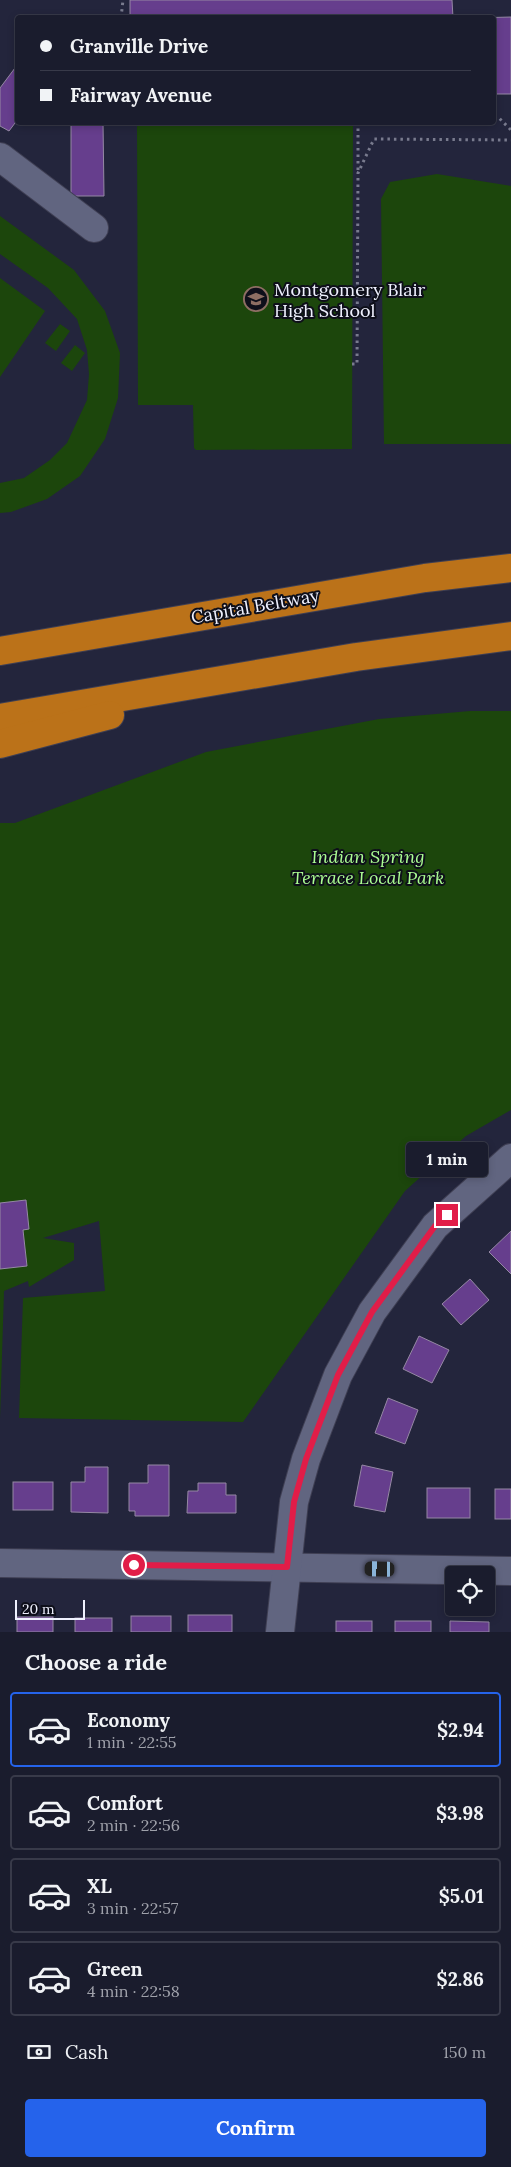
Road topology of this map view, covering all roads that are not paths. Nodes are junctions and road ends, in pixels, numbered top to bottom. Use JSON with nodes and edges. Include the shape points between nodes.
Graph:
{"nodes":[{"id":1,"x":0,"y":157,"type":"edge"},
{"id":2,"x":94,"y":228,"type":"dead end"},
{"id":3,"x":511,"y":568,"type":"edge"},
{"id":4,"x":511,"y":636,"type":"edge"},
{"id":5,"x":0,"y":651,"type":"edge"},
{"id":6,"x":284,"y":669,"type":"junction"},
{"id":7,"x":0,"y":718,"type":"edge"},
{"id":8,"x":0,"y":744,"type":"edge"},
{"id":9,"x":511,"y":1158,"type":"edge"},
{"id":10,"x":0,"y":1564,"type":"edge"},
{"id":11,"x":287,"y":1567,"type":"junction"},
{"id":12,"x":511,"y":1571,"type":"edge"},
{"id":13,"x":280,"y":1632,"type":"edge"}],
"edges":[{"from":1,"to":2,"type":"street"},
{"from":3,"to":5,"type":"highway","name":"Capital Beltway","via":[[425,578]]},
{"from":4,"to":6,"type":"highway"},
{"from":6,"to":7,"type":"highway"},
{"from":6,"to":8,"type":"highway"},
{"from":9,"to":11,"type":"street","via":[[435,1226],[359,1335],[338,1375],[306,1459],[294,1502]]},
{"from":10,"to":11,"type":"street"},
{"from":11,"to":12,"type":"street"},
{"from":11,"to":13,"type":"street"}]}
